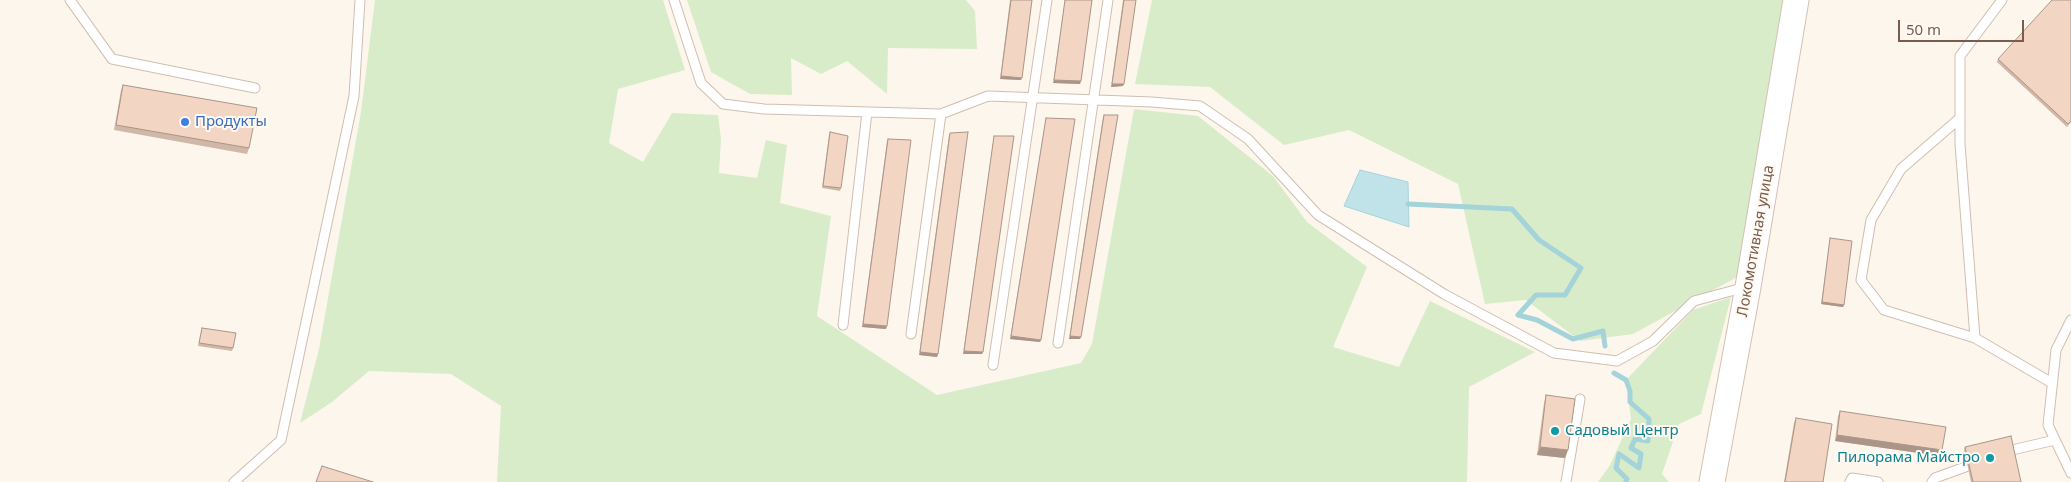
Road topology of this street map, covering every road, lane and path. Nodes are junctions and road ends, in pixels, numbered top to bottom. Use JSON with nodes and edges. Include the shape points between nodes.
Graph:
{"nodes":[{"id":1,"x":70,"y":0,"type":"edge"},
{"id":2,"x":360,"y":0,"type":"edge"},
{"id":3,"x":674,"y":0,"type":"edge"},
{"id":4,"x":1047,"y":0,"type":"edge"},
{"id":5,"x":1108,"y":0,"type":"edge"},
{"id":6,"x":1796,"y":0,"type":"edge"},
{"id":7,"x":1807,"y":0,"type":"edge"},
{"id":8,"x":2002,"y":0,"type":"edge"},
{"id":9,"x":1792,"y":27,"type":"junction"},
{"id":10,"x":255,"y":88,"type":"dead end"},
{"id":11,"x":1033,"y":98,"type":"junction"},
{"id":12,"x":1093,"y":100,"type":"junction"},
{"id":13,"x":867,"y":112,"type":"junction"},
{"id":14,"x":941,"y":114,"type":"junction"},
{"id":15,"x":1960,"y":118,"type":"junction"},
{"id":16,"x":1748,"y":287,"type":"junction"},
{"id":17,"x":2071,"y":320,"type":"edge"},
{"id":18,"x":843,"y":325,"type":"dead end"},
{"id":19,"x":911,"y":334,"type":"dead end"},
{"id":20,"x":1975,"y":338,"type":"junction"},
{"id":21,"x":1058,"y":342,"type":"dead end"},
{"id":22,"x":993,"y":365,"type":"dead end"},
{"id":23,"x":2052,"y":382,"type":"junction"},
{"id":24,"x":1580,"y":399,"type":"dead end"},
{"id":25,"x":2055,"y":440,"type":"junction"},
{"id":26,"x":2012,"y":450,"type":"edge"},
{"id":27,"x":1968,"y":466,"type":"edge"},
{"id":28,"x":2071,"y":473,"type":"edge"},
{"id":29,"x":234,"y":482,"type":"edge"},
{"id":30,"x":1566,"y":482,"type":"edge"},
{"id":31,"x":1712,"y":482,"type":"edge"},
{"id":32,"x":1850,"y":482,"type":"edge"},
{"id":33,"x":1878,"y":482,"type":"edge"},
{"id":34,"x":1932,"y":482,"type":"edge"}],
"edges":[{"from":1,"to":10,"type":"lane","via":[[112,59]]},
{"from":2,"to":29,"type":"lane","via":[[354,96],[281,440]]},
{"from":3,"to":13,"type":"lane","via":[[701,83],[723,104],[764,109]]},
{"from":4,"to":11,"type":"lane"},
{"from":5,"to":12,"type":"lane"},
{"from":6,"to":9,"type":"street","name":"Локомотивная улица"},
{"from":7,"to":9,"type":"lane"},
{"from":8,"to":15,"type":"lane","via":[[1960,56]]},
{"from":9,"to":16,"type":"street","name":"Локомотивная улица"},
{"from":11,"to":12,"type":"lane"},
{"from":11,"to":14,"type":"lane","via":[[988,96]]},
{"from":11,"to":22,"type":"lane"},
{"from":12,"to":16,"type":"lane","via":[[1200,106],[1248,139],[1318,215],[1444,294],[1554,353],[1617,361],[1653,341],[1694,301]]},
{"from":12,"to":21,"type":"lane"},
{"from":13,"to":14,"type":"lane"},
{"from":13,"to":18,"type":"lane"},
{"from":14,"to":19,"type":"lane"},
{"from":15,"to":20,"type":"lane"},
{"from":15,"to":20,"type":"lane","via":[[1900,169],[1871,220],[1862,280],[1884,310]]},
{"from":16,"to":31,"type":"street","name":"Локомотивная улица"},
{"from":17,"to":23,"type":"lane","via":[[2056,350]]},
{"from":20,"to":23,"type":"lane"},
{"from":23,"to":25,"type":"lane","via":[[2048,425]]},
{"from":24,"to":30,"type":"lane"},
{"from":25,"to":26,"type":"lane"},
{"from":25,"to":28,"type":"lane"},
{"from":27,"to":34,"type":"lane"},
{"from":32,"to":33,"type":"lane","via":[[1852,478]]}]}
